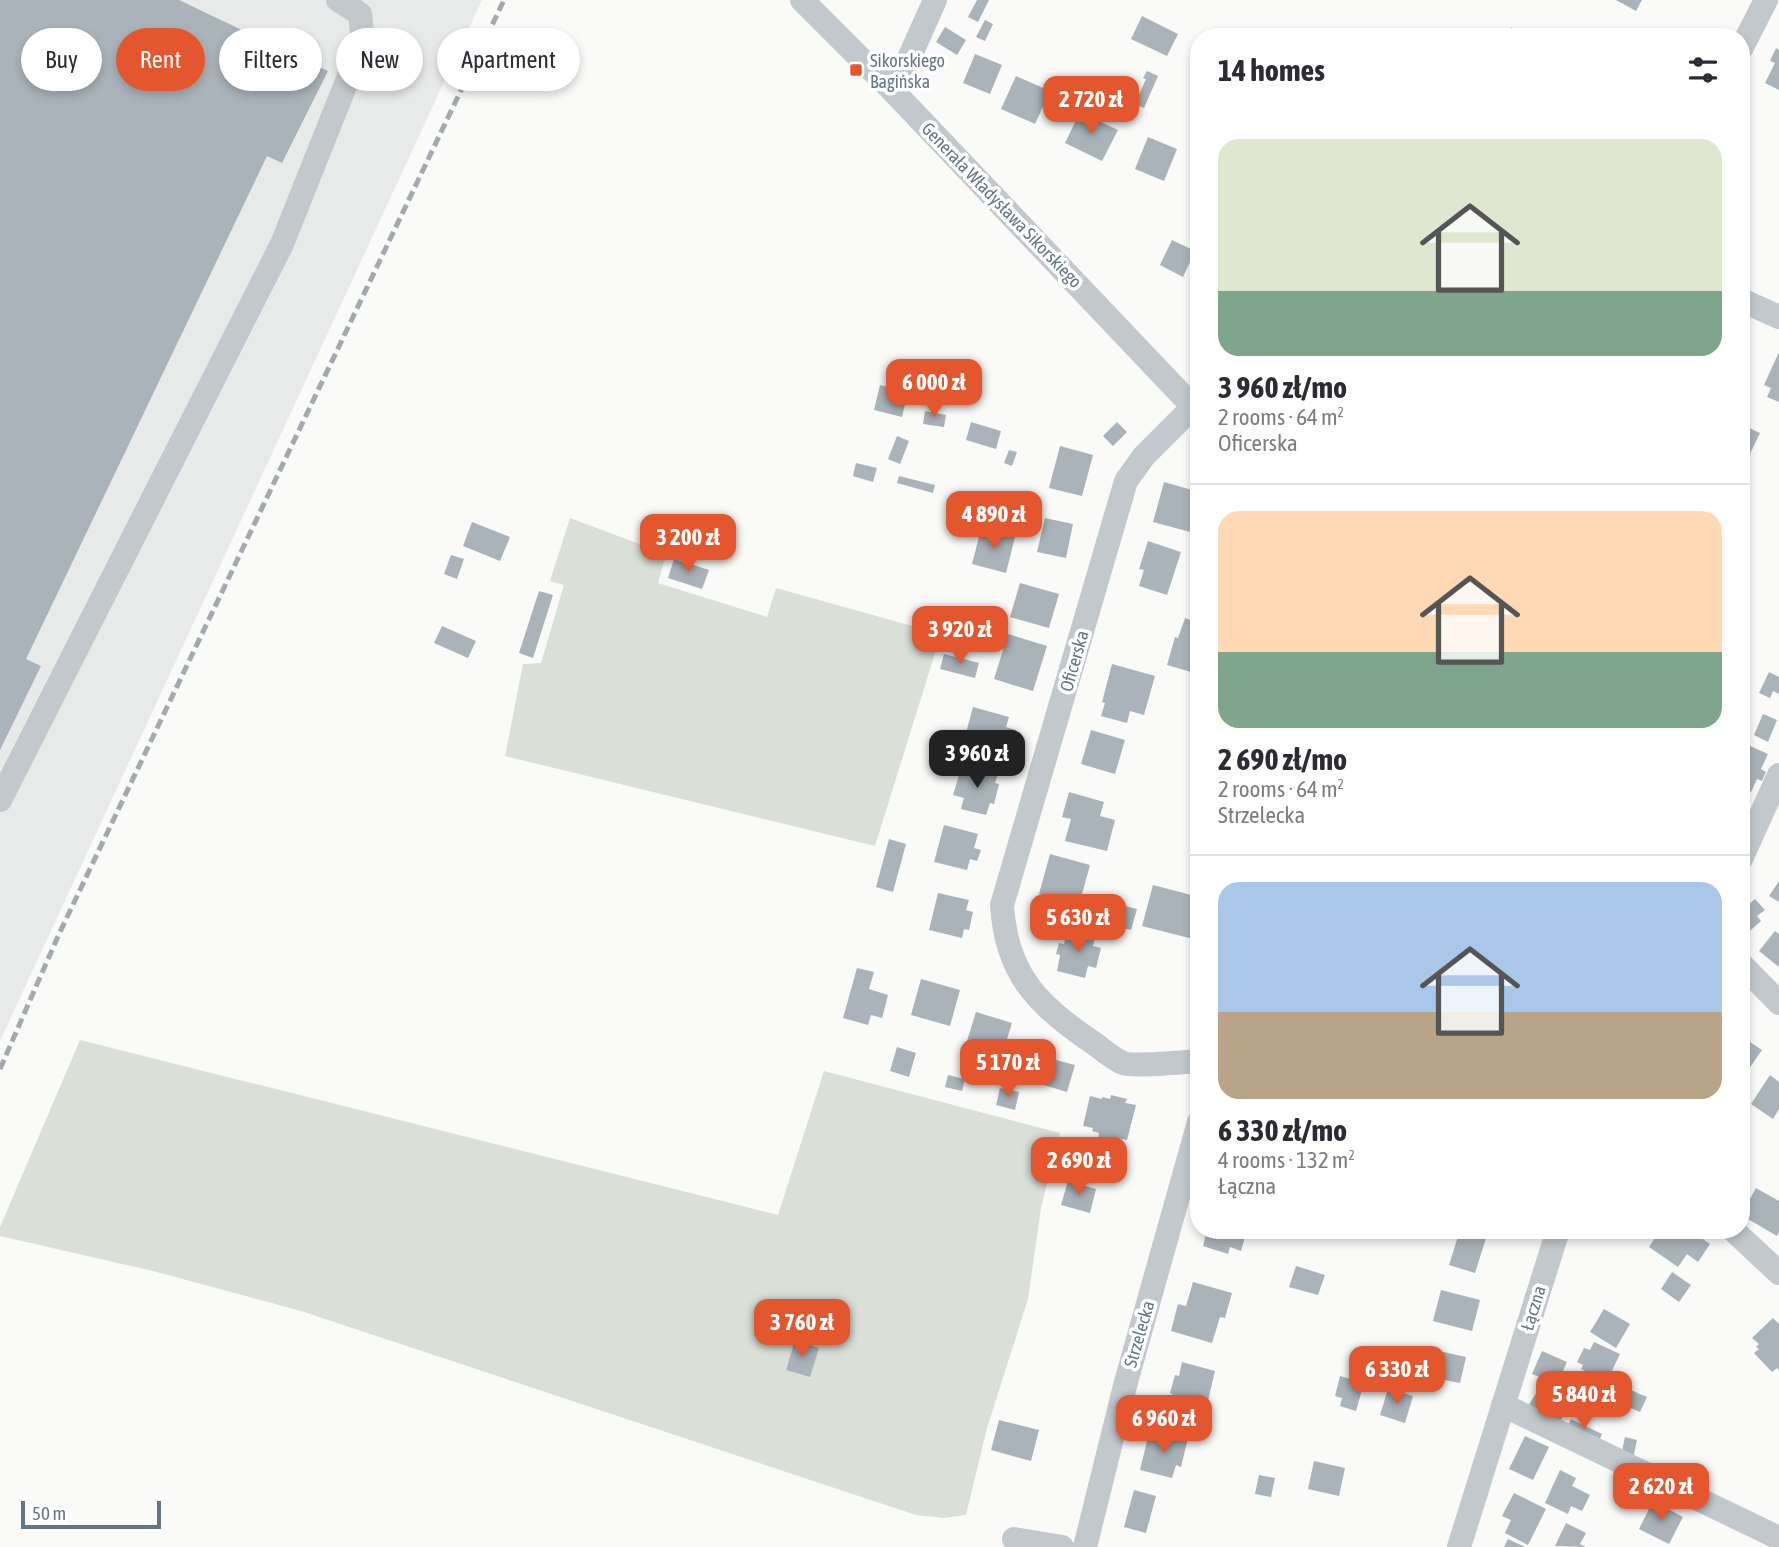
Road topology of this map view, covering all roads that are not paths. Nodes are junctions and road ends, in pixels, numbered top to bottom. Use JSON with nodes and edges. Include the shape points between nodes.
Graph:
{"nodes":[{"id":1,"x":338,"y":0,"type":"edge"},
{"id":2,"x":802,"y":0,"type":"edge"},
{"id":3,"x":936,"y":0,"type":"edge"},
{"id":4,"x":1766,"y":0,"type":"edge"},
{"id":5,"x":1750,"y":31,"type":"edge"},
{"id":6,"x":894,"y":92,"type":"junction"},
{"id":7,"x":1750,"y":304,"type":"edge"},
{"id":8,"x":1779,"y":317,"type":"edge"},
{"id":9,"x":1190,"y":404,"type":"edge"},
{"id":10,"x":1190,"y":415,"type":"edge"},
{"id":11,"x":1779,"y":775,"type":"edge"},
{"id":12,"x":0,"y":800,"type":"edge"},
{"id":13,"x":1750,"y":839,"type":"edge"},
{"id":14,"x":1750,"y":973,"type":"edge"},
{"id":15,"x":1779,"y":1003,"type":"edge"},
{"id":16,"x":1190,"y":1061,"type":"edge"},
{"id":17,"x":1190,"y":1154,"type":"edge"},
{"id":18,"x":1555,"y":1239,"type":"edge"},
{"id":19,"x":1743,"y":1239,"type":"edge"},
{"id":20,"x":1779,"y":1273,"type":"edge"},
{"id":21,"x":1503,"y":1405,"type":"junction"},
{"id":22,"x":1779,"y":1538,"type":"edge"},
{"id":23,"x":1014,"y":1539,"type":"dead end"},
{"id":24,"x":1062,"y":1547,"type":"edge"},
{"id":25,"x":1085,"y":1547,"type":"edge"},
{"id":26,"x":1459,"y":1547,"type":"edge"}],
"edges":[{"from":1,"to":12,"type":"street","via":[[360,14],[363,41],[282,244]]},
{"from":2,"to":6,"type":"street","name":"Generała Władysława Sikorskiego"},
{"from":3,"to":6,"type":"street"},
{"from":4,"to":5,"type":"street"},
{"from":6,"to":9,"type":"street","name":"Generała Władysława Sikorskiego"},
{"from":7,"to":8,"type":"street"},
{"from":10,"to":16,"type":"street","name":"Oficerska","via":[[1144,456],[1126,481],[1002,905],[1011,958],[1055,1015],[1124,1063]]},
{"from":11,"to":13,"type":"street"},
{"from":14,"to":15,"type":"street"},
{"from":17,"to":25,"type":"street","name":"Strzelecka"},
{"from":18,"to":21,"type":"street","name":"Łączna"},
{"from":19,"to":20,"type":"street"},
{"from":21,"to":22,"type":"street"},
{"from":21,"to":26,"type":"street","name":"Łączna"},
{"from":23,"to":24,"type":"street"}]}
